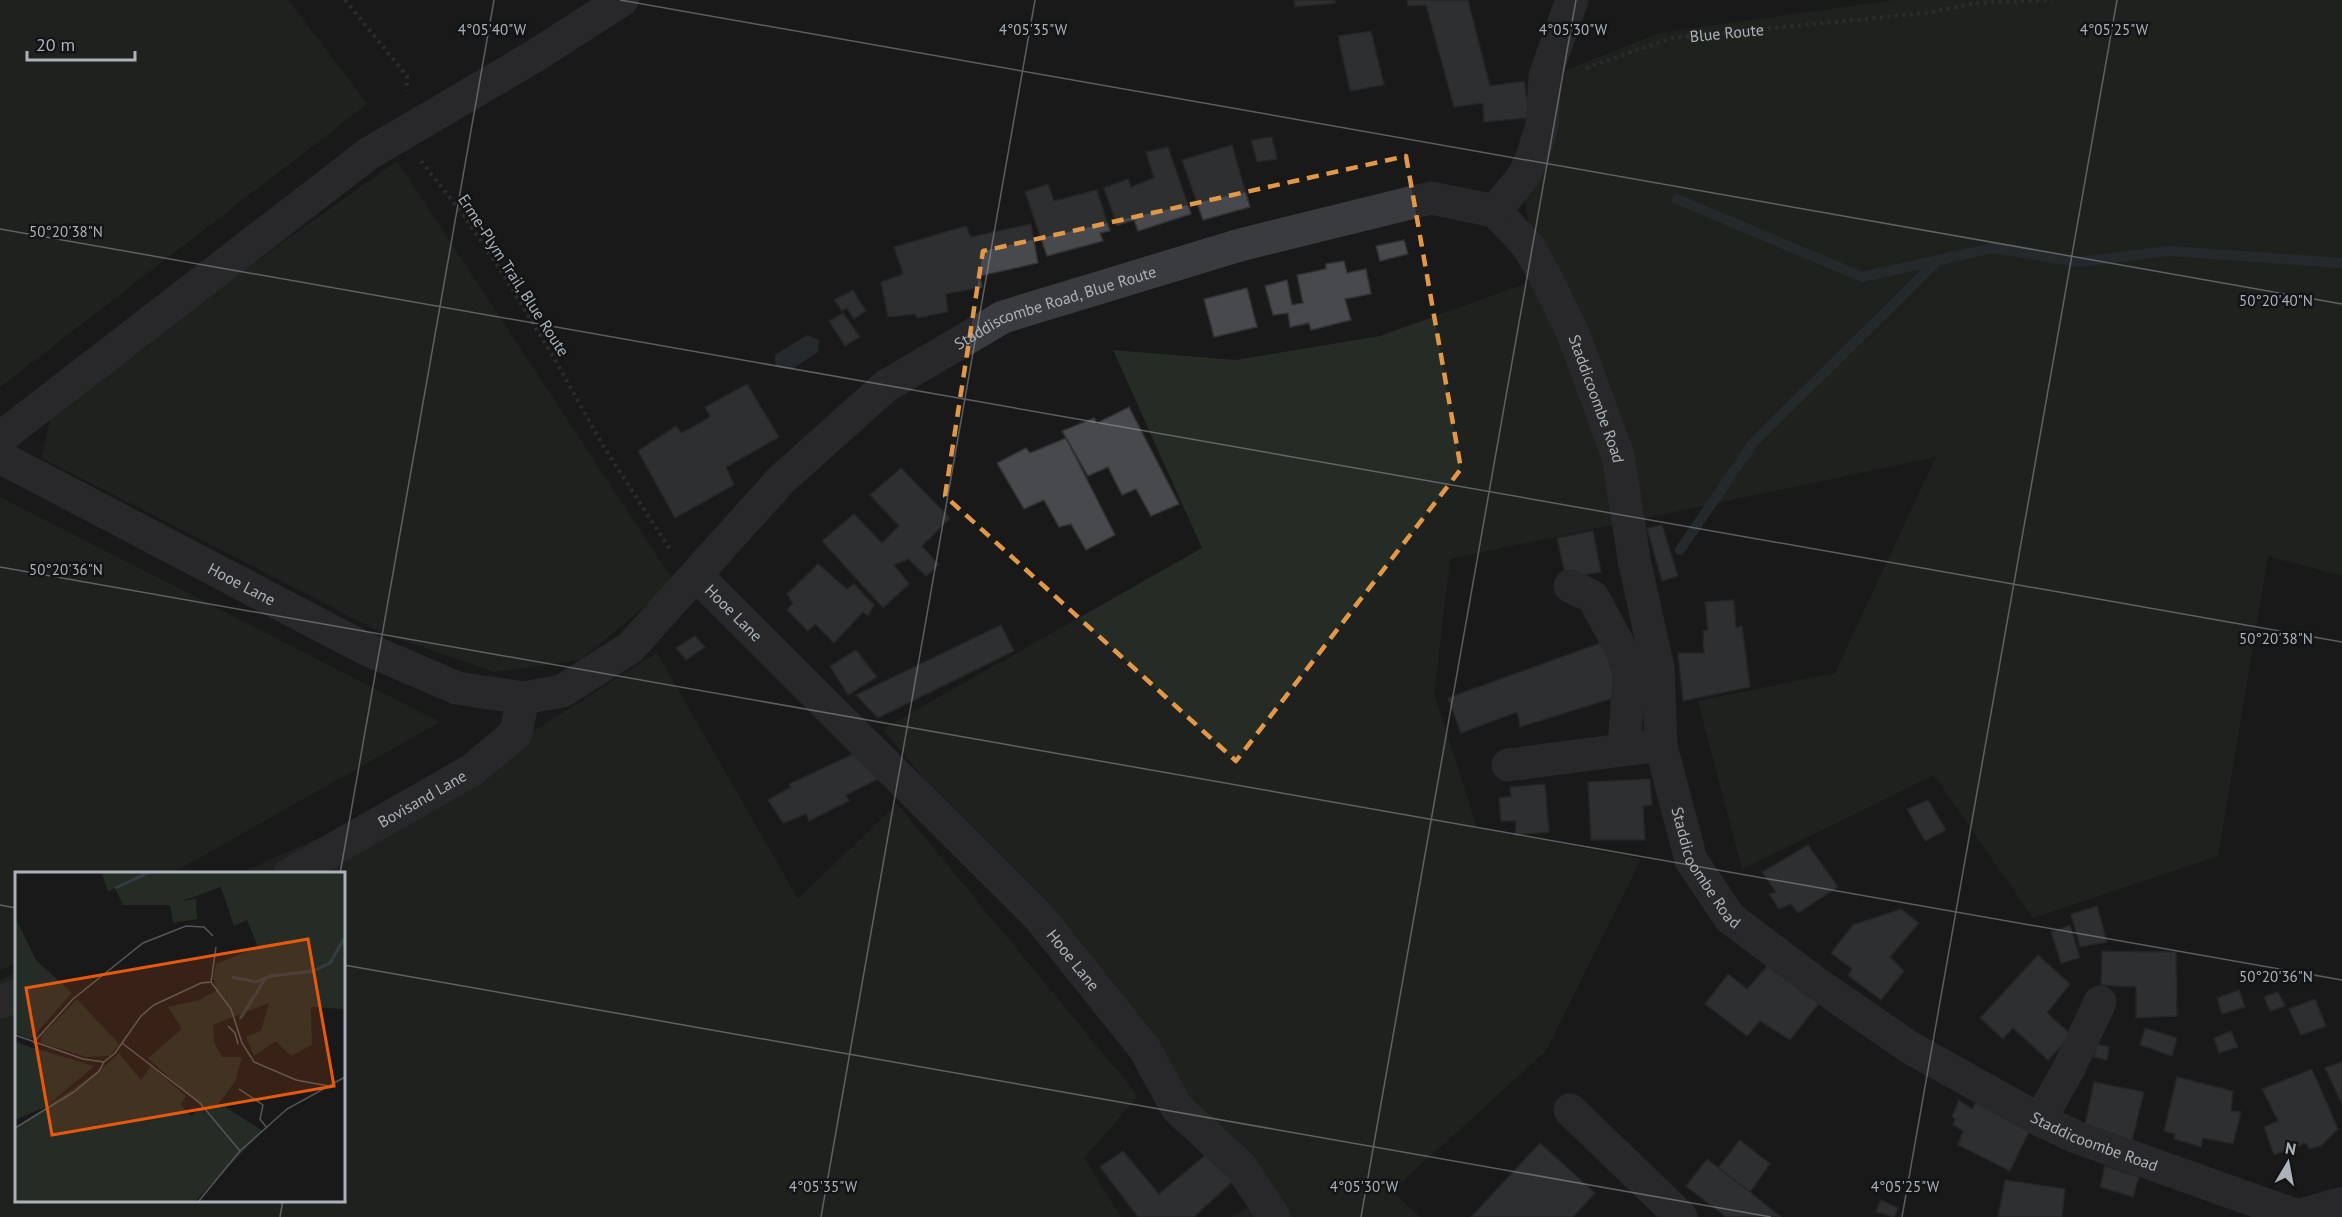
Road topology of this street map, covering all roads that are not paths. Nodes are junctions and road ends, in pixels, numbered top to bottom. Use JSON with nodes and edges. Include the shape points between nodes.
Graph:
{"nodes":[{"id":1,"x":622,"y":0,"type":"edge"},
{"id":2,"x":1572,"y":0,"type":"edge"},
{"id":3,"x":1495,"y":211,"type":"junction"},
{"id":4,"x":0,"y":438,"type":"edge"},
{"id":5,"x":0,"y":457,"type":"edge"},
{"id":6,"x":697,"y":576,"type":"junction"},
{"id":7,"x":1570,"y":586,"type":"dead end"},
{"id":8,"x":523,"y":698,"type":"junction"},
{"id":9,"x":1662,"y":746,"type":"junction"},
{"id":10,"x":1624,"y":749,"type":"junction"},
{"id":11,"x":1508,"y":765,"type":"dead end"},
{"id":12,"x":293,"y":872,"type":"edge"},
{"id":13,"x":15,"y":996,"type":"edge"},
{"id":14,"x":0,"y":1002,"type":"edge"},
{"id":15,"x":2100,"y":1002,"type":"dead end"},
{"id":16,"x":1570,"y":1110,"type":"dead end"},
{"id":17,"x":2040,"y":1120,"type":"junction"},
{"id":18,"x":2342,"y":1203,"type":"edge"},
{"id":19,"x":2296,"y":1216,"type":"edge"},
{"id":20,"x":1274,"y":1217,"type":"edge"},
{"id":21,"x":1681,"y":1217,"type":"edge"}],
"edges":[{"from":1,"to":4,"type":"street","via":[[368,154]]},
{"from":2,"to":3,"type":"street","via":[[1545,76],[1542,126],[1530,163]]},
{"from":3,"to":6,"type":"street","name":"Staddiscombe Road, Blue Route","via":[[1431,198],[1240,245],[1003,317],[886,386],[781,480]]},
{"from":3,"to":9,"type":"street","name":"Staddicoombe Road","via":[[1528,246],[1545,276],[1573,333],[1618,456],[1635,564],[1658,668]]},
{"from":5,"to":8,"type":"street","name":"Hooe Lane","via":[[364,648],[457,688]]},
{"from":6,"to":8,"type":"street","name":"Hooe Lane","via":[[630,648],[562,691]]},
{"from":6,"to":20,"type":"street","name":"Hooe Lane","via":[[1039,917],[1144,1048],[1177,1108],[1240,1166]]},
{"from":7,"to":10,"type":"street","via":[[1593,597],[1622,651],[1629,675]]},
{"from":8,"to":12,"type":"street","name":"Bovisand Lane","via":[[516,733],[472,770]]},
{"from":9,"to":10,"type":"street"},
{"from":9,"to":17,"type":"street","name":"Staddicoombe Road","via":[[1690,860],[1730,918],[1910,1047]]},
{"from":10,"to":11,"type":"street"},
{"from":13,"to":14,"type":"street"},
{"from":15,"to":17,"type":"street"},
{"from":16,"to":21,"type":"street"},
{"from":17,"to":19,"type":"street","name":"Staddicoombe Road","via":[[2076,1137]]},
{"from":18,"to":19,"type":"street"}]}
